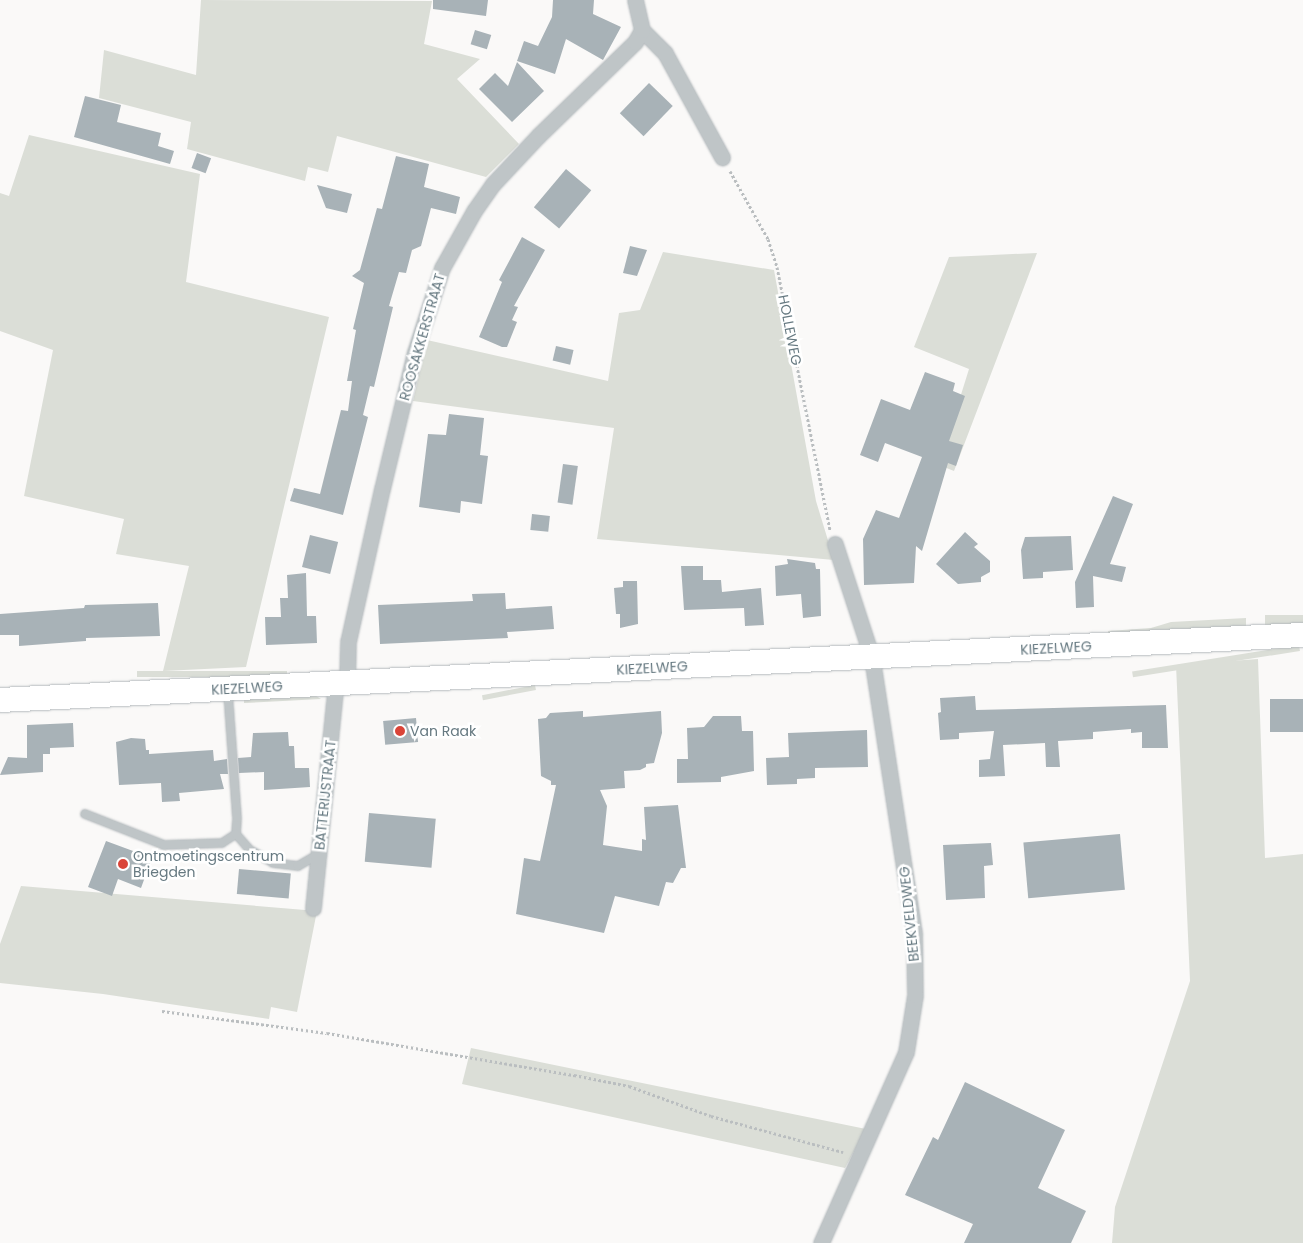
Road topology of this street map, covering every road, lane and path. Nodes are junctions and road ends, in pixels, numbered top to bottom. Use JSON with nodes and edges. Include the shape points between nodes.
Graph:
{"nodes":[{"id":1,"x":636,"y":0,"type":"edge"},
{"id":2,"x":642,"y":30,"type":"junction"},
{"id":3,"x":722,"y":157,"type":"joint"},
{"id":4,"x":835,"y":544,"type":"joint"},
{"id":5,"x":1303,"y":635,"type":"edge"},
{"id":6,"x":872,"y":658,"type":"junction"},
{"id":7,"x":342,"y":683,"type":"junction"},
{"id":8,"x":228,"y":689,"type":"junction"},
{"id":9,"x":0,"y":700,"type":"edge"},
{"id":10,"x":85,"y":814,"type":"dead end"},
{"id":11,"x":236,"y":834,"type":"junction"},
{"id":12,"x":319,"y":854,"type":"junction"},
{"id":13,"x":313,"y":908,"type":"dead end"},
{"id":14,"x":162,"y":1011,"type":"dead end"},
{"id":15,"x":861,"y":1157,"type":"junction"},
{"id":16,"x":821,"y":1243,"type":"edge"}],
"edges":[{"from":1,"to":2,"type":"street"},
{"from":2,"to":3,"type":"street","via":[[665,53]]},
{"from":2,"to":7,"type":"street","name":"ROOSAKKERSTRAAT","via":[[635,42],[493,184],[442,268],[415,352],[382,488]]},
{"from":3,"to":4,"type":"path","name":"HOLLEWEG","via":[[768,240],[777,266],[826,517]]},
{"from":4,"to":6,"type":"street"},
{"from":5,"to":6,"type":"main road","name":"KIEZELWEG"},
{"from":6,"to":7,"type":"main road","name":"KIEZELWEG"},
{"from":6,"to":15,"type":"street","name":"BEEKVELDWEG","via":[[914,933],[915,995],[906,1052]]},
{"from":7,"to":8,"type":"main road","name":"KIEZELWEG"},
{"from":7,"to":12,"type":"street","name":"BATTERIJSTRAAT"},
{"from":8,"to":9,"type":"main road","name":"KIEZELWEG"},
{"from":8,"to":11,"type":"lane","via":[[238,818]]},
{"from":10,"to":11,"type":"lane","via":[[164,845],[222,843]]},
{"from":11,"to":12,"type":"lane","via":[[250,850],[273,863],[298,866]]},
{"from":12,"to":13,"type":"street","name":"BATTERIJSTRAAT"},
{"from":14,"to":15,"type":"path","via":[[327,1033],[629,1086],[710,1116]]},
{"from":15,"to":16,"type":"street","name":"BEEKVELDWEG"}]}
